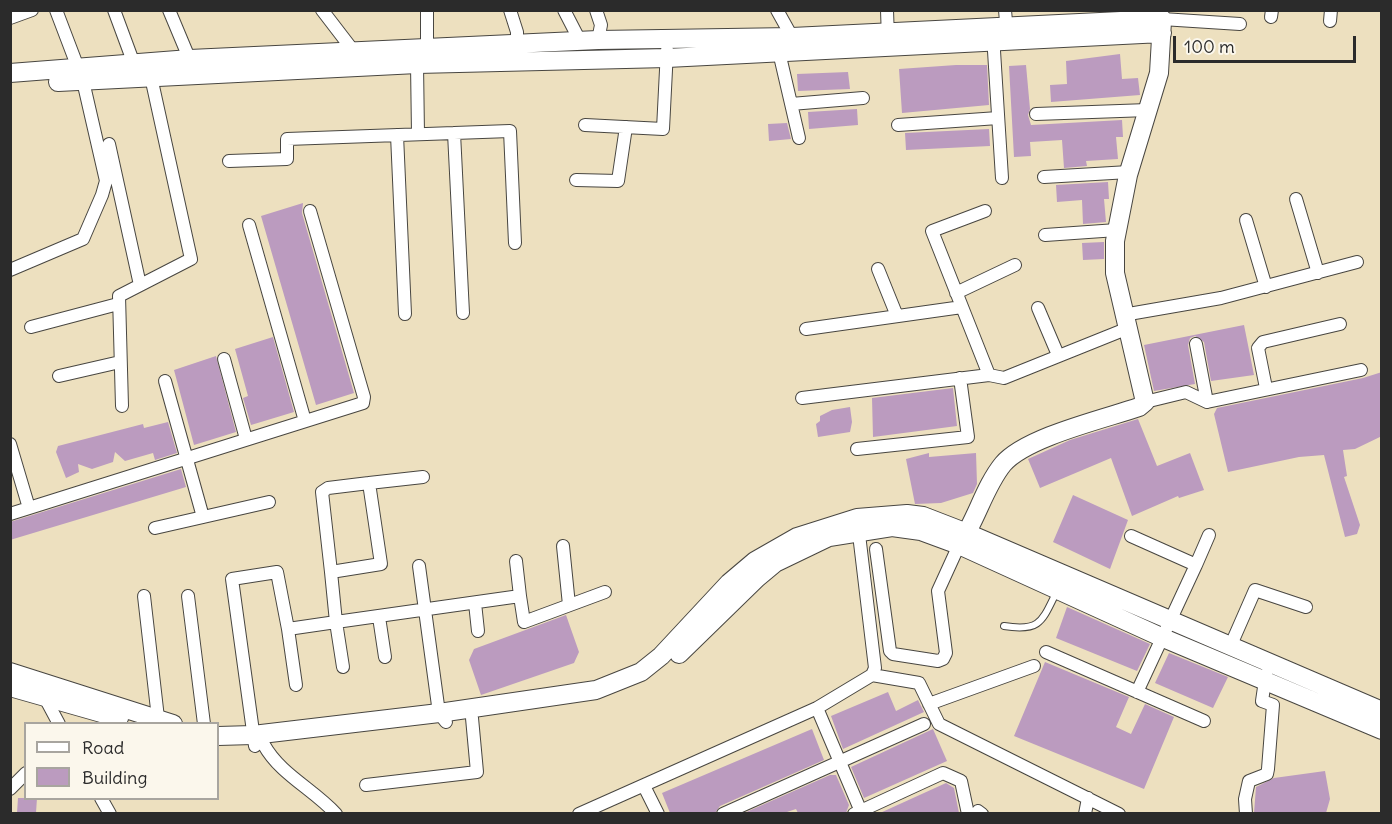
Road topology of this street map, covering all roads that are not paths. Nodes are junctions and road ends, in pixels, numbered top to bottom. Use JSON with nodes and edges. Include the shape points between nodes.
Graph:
{"nodes":[{"id":1,"x":32,"y":10,"type":"edge"},
{"id":2,"x":56,"y":10,"type":"edge"},
{"id":3,"x":114,"y":10,"type":"edge"},
{"id":4,"x":169,"y":10,"type":"edge"},
{"id":5,"x":322,"y":10,"type":"edge"},
{"id":6,"x":427,"y":10,"type":"edge"},
{"id":7,"x":510,"y":10,"type":"edge"},
{"id":8,"x":564,"y":10,"type":"edge"},
{"id":9,"x":596,"y":10,"type":"edge"},
{"id":10,"x":777,"y":10,"type":"edge"},
{"id":11,"x":887,"y":10,"type":"edge"},
{"id":12,"x":10,"y":18,"type":"edge"},
{"id":13,"x":1162,"y":21,"type":"edge"},
{"id":14,"x":1240,"y":24,"type":"dead end"},
{"id":15,"x":1001,"y":29,"type":"edge"},
{"id":16,"x":792,"y":37,"type":"junction"},
{"id":17,"x":888,"y":40,"type":"junction"},
{"id":18,"x":589,"y":41,"type":"junction"},
{"id":19,"x":517,"y":44,"type":"junction"},
{"id":20,"x":427,"y":48,"type":"junction"},
{"id":21,"x":667,"y":49,"type":"junction"},
{"id":22,"x":779,"y":52,"type":"junction"},
{"id":23,"x":355,"y":53,"type":"junction"},
{"id":24,"x":134,"y":64,"type":"junction"},
{"id":25,"x":417,"y":64,"type":"junction"},
{"id":26,"x":193,"y":66,"type":"junction"},
{"id":27,"x":10,"y":73,"type":"edge"},
{"id":28,"x":81,"y":75,"type":"junction"},
{"id":29,"x":151,"y":77,"type":"junction"},
{"id":30,"x":10,"y":86,"type":"edge"},
{"id":31,"x":863,"y":98,"type":"dead end"},
{"id":32,"x":791,"y":104,"type":"junction"},
{"id":33,"x":1148,"y":110,"type":"junction"},
{"id":34,"x":1036,"y":114,"type":"dead end"},
{"id":35,"x":998,"y":118,"type":"junction"},
{"id":36,"x":585,"y":125,"type":"dead end"},
{"id":37,"x":898,"y":125,"type":"dead end"},
{"id":38,"x":626,"y":128,"type":"junction"},
{"id":39,"x":454,"y":133,"type":"junction"},
{"id":40,"x":418,"y":134,"type":"junction"},
{"id":41,"x":397,"y":135,"type":"junction"},
{"id":42,"x":799,"y":138,"type":"dead end"},
{"id":43,"x":109,"y":144,"type":"dead end"},
{"id":44,"x":229,"y":161,"type":"dead end"},
{"id":45,"x":1129,"y":172,"type":"junction"},
{"id":46,"x":1044,"y":177,"type":"dead end"},
{"id":47,"x":1002,"y":178,"type":"dead end"},
{"id":48,"x":576,"y":180,"type":"dead end"},
{"id":49,"x":1296,"y":199,"type":"dead end"},
{"id":50,"x":310,"y":211,"type":"dead end"},
{"id":51,"x":984,"y":211,"type":"dead end"},
{"id":52,"x":1246,"y":220,"type":"dead end"},
{"id":53,"x":249,"y":225,"type":"dead end"},
{"id":54,"x":1117,"y":230,"type":"junction"},
{"id":55,"x":1045,"y":235,"type":"dead end"},
{"id":56,"x":515,"y":243,"type":"dead end"},
{"id":57,"x":1357,"y":262,"type":"dead end"},
{"id":58,"x":1015,"y":266,"type":"dead end"},
{"id":59,"x":878,"y":269,"type":"dead end"},
{"id":60,"x":10,"y":270,"type":"edge"},
{"id":61,"x":1318,"y":273,"type":"junction"},
{"id":62,"x":140,"y":285,"type":"junction"},
{"id":63,"x":1266,"y":287,"type":"junction"},
{"id":64,"x":956,"y":292,"type":"junction"},
{"id":65,"x":118,"y":304,"type":"junction"},
{"id":66,"x":962,"y":307,"type":"junction"},
{"id":67,"x":1038,"y":308,"type":"dead end"},
{"id":68,"x":463,"y":313,"type":"dead end"},
{"id":69,"x":405,"y":314,"type":"dead end"},
{"id":70,"x":897,"y":316,"type":"junction"},
{"id":71,"x":1125,"y":322,"type":"junction"},
{"id":72,"x":1340,"y":324,"type":"dead end"},
{"id":73,"x":32,"y":327,"type":"dead end"},
{"id":74,"x":806,"y":329,"type":"dead end"},
{"id":75,"x":1196,"y":344,"type":"dead end"},
{"id":76,"x":1058,"y":355,"type":"junction"},
{"id":77,"x":224,"y":359,"type":"dead end"},
{"id":78,"x":120,"y":362,"type":"junction"},
{"id":79,"x":1361,"y":370,"type":"dead end"},
{"id":80,"x":989,"y":375,"type":"junction"},
{"id":81,"x":58,"y":376,"type":"dead end"},
{"id":82,"x":960,"y":378,"type":"junction"},
{"id":83,"x":165,"y":381,"type":"dead end"},
{"id":84,"x":1266,"y":388,"type":"junction"},
{"id":85,"x":802,"y":398,"type":"dead end"},
{"id":86,"x":1145,"y":402,"type":"junction"},
{"id":87,"x":1207,"y":402,"type":"junction"},
{"id":88,"x":122,"y":406,"type":"dead end"},
{"id":89,"x":305,"y":421,"type":"junction"},
{"id":90,"x":246,"y":440,"type":"junction"},
{"id":91,"x":10,"y":444,"type":"edge"},
{"id":92,"x":857,"y":449,"type":"dead end"},
{"id":93,"x":186,"y":458,"type":"junction"},
{"id":94,"x":423,"y":477,"type":"dead end"},
{"id":95,"x":369,"y":483,"type":"junction"},
{"id":96,"x":269,"y":502,"type":"dead end"},
{"id":97,"x":28,"y":508,"type":"junction"},
{"id":98,"x":10,"y":513,"type":"edge"},
{"id":99,"x":203,"y":517,"type":"junction"},
{"id":100,"x":858,"y":524,"type":"junction"},
{"id":101,"x":155,"y":528,"type":"dead end"},
{"id":102,"x":1209,"y":535,"type":"dead end"},
{"id":103,"x":1131,"y":536,"type":"dead end"},
{"id":104,"x":963,"y":539,"type":"junction"},
{"id":105,"x":562,"y":546,"type":"dead end"},
{"id":106,"x":876,"y":549,"type":"dead end"},
{"id":107,"x":516,"y":561,"type":"dead end"},
{"id":108,"x":1196,"y":565,"type":"junction"},
{"id":109,"x":419,"y":566,"type":"dead end"},
{"id":110,"x":331,"y":572,"type":"junction"},
{"id":111,"x":1057,"y":590,"type":"junction"},
{"id":112,"x":605,"y":592,"type":"dead end"},
{"id":113,"x":144,"y":596,"type":"dead end"},
{"id":114,"x":188,"y":596,"type":"dead end"},
{"id":115,"x":520,"y":596,"type":"junction"},
{"id":116,"x":474,"y":603,"type":"junction"},
{"id":117,"x":569,"y":605,"type":"junction"},
{"id":118,"x":1306,"y":607,"type":"dead end"},
{"id":119,"x":425,"y":611,"type":"junction"},
{"id":120,"x":379,"y":617,"type":"junction"},
{"id":121,"x":1171,"y":621,"type":"junction"},
{"id":122,"x":336,"y":622,"type":"junction"},
{"id":123,"x":1004,"y":627,"type":"dead end"},
{"id":124,"x":288,"y":629,"type":"junction"},
{"id":125,"x":478,"y":632,"type":"dead end"},
{"id":126,"x":1161,"y":638,"type":"junction"},
{"id":127,"x":1230,"y":647,"type":"junction"},
{"id":128,"x":1046,"y":652,"type":"dead end"},
{"id":129,"x":385,"y":657,"type":"dead end"},
{"id":130,"x":1034,"y":666,"type":"dead end"},
{"id":131,"x":343,"y":667,"type":"dead end"},
{"id":132,"x":10,"y":672,"type":"edge"},
{"id":133,"x":1266,"y":672,"type":"junction"},
{"id":134,"x":872,"y":675,"type":"junction"},
{"id":135,"x":297,"y":685,"type":"dead end"},
{"id":136,"x":10,"y":687,"type":"edge"},
{"id":137,"x":42,"y":688,"type":"junction"},
{"id":138,"x":1137,"y":692,"type":"junction"},
{"id":139,"x":929,"y":704,"type":"junction"},
{"id":140,"x":817,"y":708,"type":"junction"},
{"id":141,"x":1382,"y":711,"type":"edge"},
{"id":142,"x":443,"y":717,"type":"junction"},
{"id":143,"x":472,"y":718,"type":"junction"},
{"id":144,"x":165,"y":721,"type":"edge"},
{"id":145,"x":1204,"y":721,"type":"dead end"},
{"id":146,"x":59,"y":722,"type":"edge"},
{"id":147,"x":135,"y":722,"type":"edge"},
{"id":148,"x":204,"y":722,"type":"edge"},
{"id":149,"x":924,"y":724,"type":"dead end"},
{"id":150,"x":1381,"y":729,"type":"edge"},
{"id":151,"x":219,"y":736,"type":"edge"},
{"id":152,"x":257,"y":742,"type":"junction"},
{"id":153,"x":219,"y":747,"type":"edge"},
{"id":154,"x":840,"y":763,"type":"junction"},
{"id":155,"x":24,"y":775,"type":"edge"},
{"id":156,"x":366,"y":785,"type":"dead end"},
{"id":157,"x":644,"y":786,"type":"junction"},
{"id":158,"x":10,"y":789,"type":"edge"},
{"id":159,"x":1088,"y":798,"type":"junction"},
{"id":160,"x":102,"y":800,"type":"edge"},
{"id":161,"x":110,"y":813,"type":"edge"},
{"id":162,"x":336,"y":813,"type":"edge"},
{"id":163,"x":579,"y":813,"type":"edge"},
{"id":164,"x":658,"y":813,"type":"edge"},
{"id":165,"x":723,"y":813,"type":"edge"},
{"id":166,"x":859,"y":813,"type":"edge"},
{"id":167,"x":976,"y":813,"type":"edge"},
{"id":168,"x":1085,"y":813,"type":"edge"},
{"id":169,"x":1119,"y":813,"type":"edge"},
{"id":170,"x":1246,"y":813,"type":"edge"}],
"edges":[{"from":1,"to":12,"type":"street"},
{"from":2,"to":28,"type":"street"},
{"from":3,"to":24,"type":"street"},
{"from":4,"to":26,"type":"street"},
{"from":5,"to":23,"type":"street"},
{"from":6,"to":20,"type":"street"},
{"from":7,"to":19,"type":"street","via":[[518,32]]},
{"from":8,"to":18,"type":"street"},
{"from":9,"to":18,"type":"street","via":[[601,25]]},
{"from":10,"to":16,"type":"street"},
{"from":11,"to":17,"type":"street"},
{"from":13,"to":14,"type":"street"},
{"from":13,"to":15,"type":"street"},
{"from":13,"to":33,"type":"street","via":[[1159,74]]},
{"from":15,"to":17,"type":"street"},
{"from":15,"to":35,"type":"street"},
{"from":16,"to":17,"type":"street"},
{"from":16,"to":21,"type":"street"},
{"from":17,"to":22,"type":"street"},
{"from":18,"to":19,"type":"street"},
{"from":18,"to":21,"type":"street"},
{"from":19,"to":20,"type":"street"},
{"from":20,"to":23,"type":"street"},
{"from":20,"to":25,"type":"street"},
{"from":21,"to":22,"type":"street"},
{"from":21,"to":25,"type":"street"},
{"from":21,"to":38,"type":"street","via":[[663,129]]},
{"from":22,"to":32,"type":"street"},
{"from":23,"to":26,"type":"street"},
{"from":24,"to":26,"type":"street"},
{"from":24,"to":28,"type":"street"},
{"from":25,"to":26,"type":"street"},
{"from":25,"to":40,"type":"street"},
{"from":26,"to":29,"type":"street"},
{"from":27,"to":28,"type":"street"},
{"from":28,"to":29,"type":"street"},
{"from":28,"to":30,"type":"street"},
{"from":28,"to":60,"type":"street","via":[[104,166],[106,181],[102,195],[83,239]]},
{"from":29,"to":62,"type":"street","via":[[191,259]]},
{"from":31,"to":32,"type":"street"},
{"from":32,"to":42,"type":"street"},
{"from":33,"to":34,"type":"street"},
{"from":33,"to":45,"type":"street"},
{"from":35,"to":37,"type":"street"},
{"from":35,"to":47,"type":"street"},
{"from":36,"to":38,"type":"street"},
{"from":38,"to":48,"type":"street","via":[[618,181]]},
{"from":39,"to":40,"type":"street"},
{"from":39,"to":56,"type":"street","via":[[510,131]]},
{"from":39,"to":68,"type":"street"},
{"from":40,"to":41,"type":"street"},
{"from":41,"to":44,"type":"street","via":[[287,139],[287,159]]},
{"from":41,"to":69,"type":"street"},
{"from":43,"to":62,"type":"street"},
{"from":45,"to":46,"type":"street"},
{"from":45,"to":54,"type":"street"},
{"from":49,"to":61,"type":"street"},
{"from":50,"to":89,"type":"street","via":[[365,400]]},
{"from":51,"to":64,"type":"street","via":[[932,231]]},
{"from":52,"to":63,"type":"street"},
{"from":53,"to":89,"type":"street"},
{"from":54,"to":55,"type":"street"},
{"from":54,"to":71,"type":"street","via":[[1115,273]]},
{"from":57,"to":61,"type":"street"},
{"from":58,"to":64,"type":"street"},
{"from":59,"to":70,"type":"street"},
{"from":61,"to":63,"type":"street"},
{"from":62,"to":65,"type":"street","via":[[120,295]]},
{"from":63,"to":71,"type":"street"},
{"from":64,"to":66,"type":"street"},
{"from":65,"to":73,"type":"street"},
{"from":65,"to":78,"type":"street"},
{"from":66,"to":70,"type":"street"},
{"from":66,"to":80,"type":"street"},
{"from":67,"to":76,"type":"street"},
{"from":70,"to":74,"type":"street"},
{"from":71,"to":76,"type":"street"},
{"from":71,"to":86,"type":"street"},
{"from":72,"to":84,"type":"street","via":[[1263,342],[1258,348]]},
{"from":75,"to":87,"type":"street"},
{"from":76,"to":80,"type":"street","via":[[1004,378]]},
{"from":77,"to":90,"type":"street"},
{"from":78,"to":81,"type":"street"},
{"from":78,"to":88,"type":"street"},
{"from":79,"to":84,"type":"street"},
{"from":80,"to":82,"type":"street"},
{"from":82,"to":85,"type":"street"},
{"from":82,"to":92,"type":"street","via":[[968,437]]},
{"from":83,"to":93,"type":"street"},
{"from":84,"to":87,"type":"street"},
{"from":86,"to":87,"type":"street","via":[[1186,392]]},
{"from":86,"to":104,"type":"street","via":[[1034,443],[1015,454],[1002,465]]},
{"from":89,"to":90,"type":"street"},
{"from":90,"to":93,"type":"street"},
{"from":91,"to":97,"type":"street"},
{"from":93,"to":97,"type":"street"},
{"from":93,"to":99,"type":"street"},
{"from":94,"to":95,"type":"street"},
{"from":95,"to":110,"type":"street","via":[[322,492]]},
{"from":95,"to":110,"type":"street","via":[[381,564]]},
{"from":96,"to":99,"type":"street"},
{"from":97,"to":98,"type":"street"},
{"from":99,"to":101,"type":"street"},
{"from":100,"to":104,"type":"street"},
{"from":100,"to":134,"type":"street","via":[[875,668]]},
{"from":100,"to":142,"type":"street","via":[[798,537],[755,561],[729,583],[661,656],[622,681],[568,697]]},
{"from":100,"to":143,"type":"street","via":[[776,563],[674,659],[620,693],[582,705]]},
{"from":102,"to":108,"type":"street"},
{"from":103,"to":108,"type":"street"},
{"from":104,"to":106,"type":"street","via":[[938,591],[946,653],[938,661],[890,651]]},
{"from":104,"to":111,"type":"street"},
{"from":104,"to":121,"type":"street"},
{"from":105,"to":117,"type":"street"},
{"from":107,"to":115,"type":"street"},
{"from":108,"to":121,"type":"street"},
{"from":109,"to":119,"type":"street"},
{"from":110,"to":122,"type":"street"},
{"from":111,"to":123,"type":"lane","via":[[1037,625],[1022,629]]},
{"from":111,"to":126,"type":"street"},
{"from":112,"to":117,"type":"street"},
{"from":113,"to":144,"type":"street"},
{"from":114,"to":148,"type":"street"},
{"from":115,"to":116,"type":"street"},
{"from":115,"to":117,"type":"street","via":[[524,622]]},
{"from":116,"to":119,"type":"street"},
{"from":116,"to":125,"type":"street"},
{"from":118,"to":127,"type":"street","via":[[1255,590]]},
{"from":119,"to":120,"type":"street"},
{"from":119,"to":142,"type":"street"},
{"from":120,"to":122,"type":"street"},
{"from":120,"to":129,"type":"street"},
{"from":121,"to":126,"type":"street"},
{"from":121,"to":127,"type":"street"},
{"from":122,"to":124,"type":"street"},
{"from":122,"to":131,"type":"street"},
{"from":124,"to":135,"type":"street"},
{"from":124,"to":152,"type":"street","via":[[277,572],[232,579]]},
{"from":126,"to":133,"type":"street"},
{"from":126,"to":138,"type":"street"},
{"from":127,"to":133,"type":"street"},
{"from":128,"to":138,"type":"street"},
{"from":130,"to":139,"type":"street"},
{"from":132,"to":137,"type":"street"},
{"from":133,"to":141,"type":"street"},
{"from":133,"to":150,"type":"street"},
{"from":133,"to":170,"type":"street","via":[[1262,701],[1273,705],[1268,769],[1267,774],[1249,781]]},
{"from":134,"to":139,"type":"street","via":[[915,680],[922,686]]},
{"from":134,"to":140,"type":"street"},
{"from":136,"to":137,"type":"street"},
{"from":137,"to":144,"type":"street"},
{"from":137,"to":146,"type":"street"},
{"from":137,"to":147,"type":"street"},
{"from":138,"to":145,"type":"street"},
{"from":139,"to":159,"type":"street","via":[[941,726]]},
{"from":140,"to":154,"type":"street"},
{"from":140,"to":157,"type":"street"},
{"from":142,"to":143,"type":"street"},
{"from":142,"to":152,"type":"street"},
{"from":143,"to":156,"type":"street","via":[[477,772]]},
{"from":149,"to":154,"type":"street"},
{"from":151,"to":152,"type":"street"},
{"from":152,"to":153,"type":"street"},
{"from":152,"to":162,"type":"street","via":[[273,761]]},
{"from":154,"to":165,"type":"street"},
{"from":154,"to":166,"type":"street"},
{"from":155,"to":158,"type":"street"},
{"from":157,"to":163,"type":"street"},
{"from":157,"to":164,"type":"street"},
{"from":159,"to":168,"type":"street"},
{"from":159,"to":169,"type":"street"},
{"from":160,"to":161,"type":"street"},
{"from":166,"to":167,"type":"street","via":[[943,773],[961,781]]}]}
